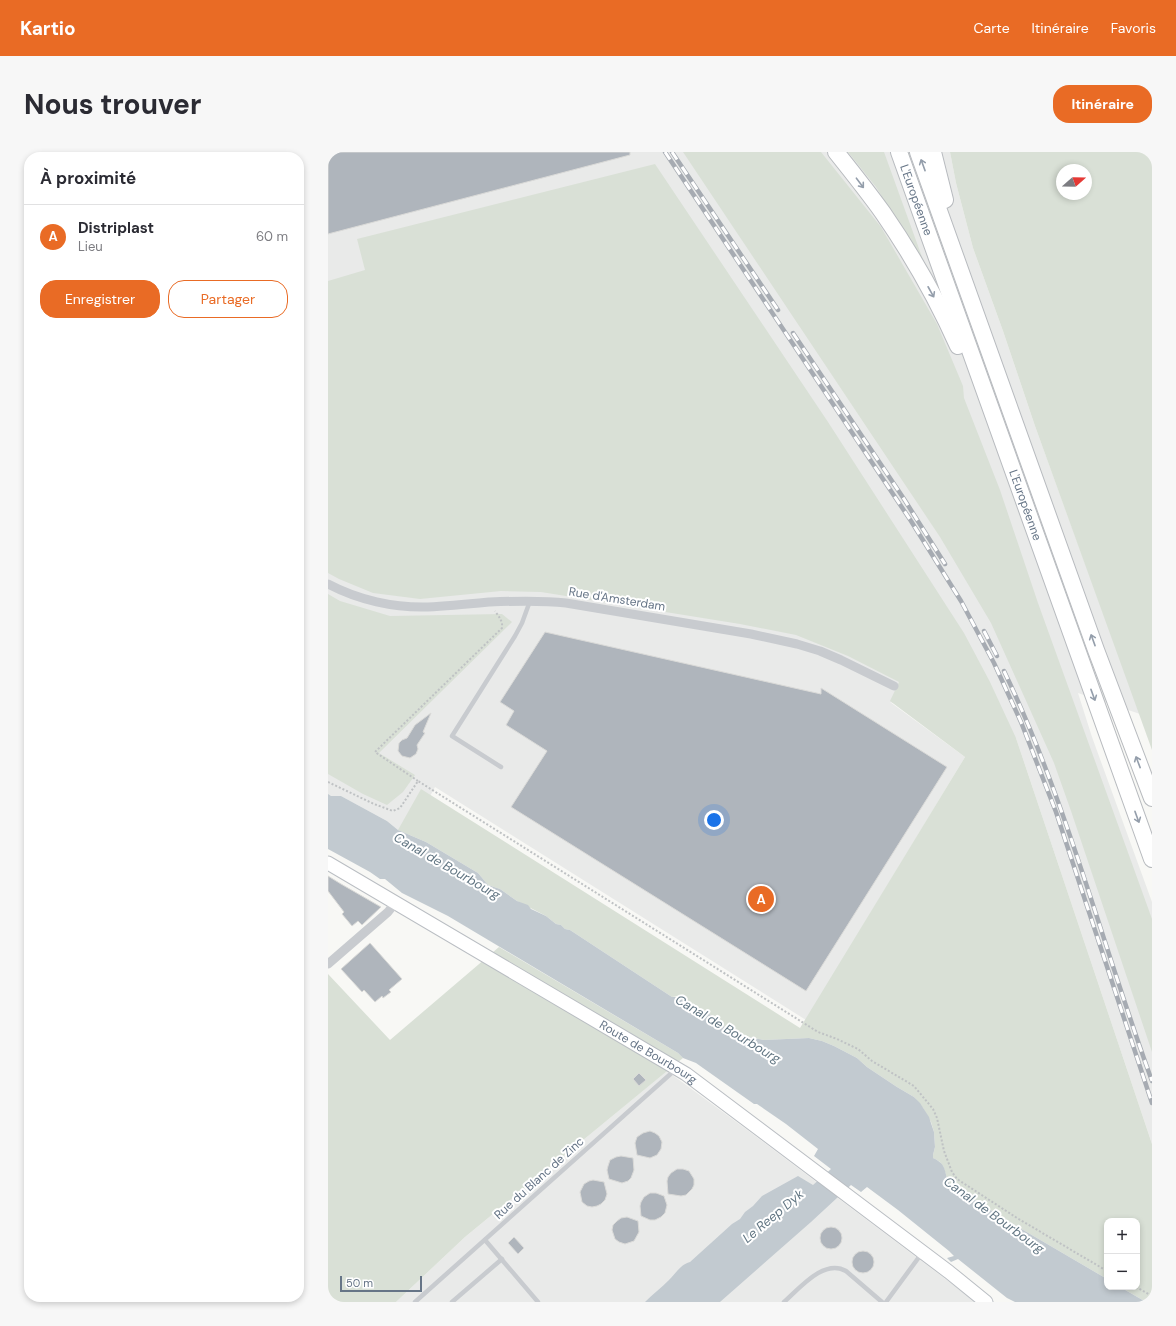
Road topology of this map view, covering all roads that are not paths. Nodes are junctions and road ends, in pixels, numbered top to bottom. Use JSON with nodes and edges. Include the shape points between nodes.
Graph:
{"nodes":[{"id":1,"x":836,"y":152,"type":"edge"},
{"id":2,"x":899,"y":152,"type":"edge"},
{"id":3,"x":918,"y":152,"type":"edge"},
{"id":4,"x":933,"y":152,"type":"edge"},
{"id":5,"x":1059,"y":545,"type":"junction"},
{"id":6,"x":328,"y":584,"type":"edge"},
{"id":7,"x":530,"y":601,"type":"junction"},
{"id":8,"x":1080,"y":658,"type":"junction"},
{"id":9,"x":894,"y":686,"type":"dead end"},
{"id":10,"x":500,"y":767,"type":"dead end"},
{"id":11,"x":1152,"y":798,"type":"edge"},
{"id":12,"x":1152,"y":859,"type":"edge"},
{"id":13,"x":328,"y":863,"type":"edge"},
{"id":14,"x":396,"y":902,"type":"junction"},
{"id":15,"x":328,"y":964,"type":"edge"},
{"id":16,"x":677,"y":1069,"type":"junction"},
{"id":17,"x":485,"y":1240,"type":"junction"},
{"id":18,"x":923,"y":1252,"type":"junction"},
{"id":19,"x":502,"y":1259,"type":"junction"},
{"id":20,"x":949,"y":1272,"type":"junction"},
{"id":21,"x":415,"y":1302,"type":"edge"},
{"id":22,"x":452,"y":1302,"type":"edge"},
{"id":23,"x":538,"y":1302,"type":"edge"},
{"id":24,"x":784,"y":1302,"type":"edge"},
{"id":25,"x":882,"y":1302,"type":"edge"},
{"id":26,"x":886,"y":1302,"type":"edge"},
{"id":27,"x":986,"y":1302,"type":"edge"},
{"id":28,"x":994,"y":1302,"type":"edge"}],
"edges":[{"from":1,"to":8,"type":"highway","one_way":true,"via":[[903,244],[950,328]]},
{"from":2,"to":8,"type":"highway","name":"L'Européenne"},
{"from":5,"to":3,"type":"highway","name":"L'Européenne","one_way":true},
{"from":4,"to":5,"type":"highway","via":[[945,201],[999,354]]},
{"from":11,"to":5,"type":"highway","name":"L'Européenne","one_way":true},
{"from":6,"to":7,"type":"street","name":"Rue d'Amsterdam","via":[[360,598],[396,606],[427,607]]},
{"from":7,"to":9,"type":"street","name":"Rue d'Amsterdam","via":[[566,603],[797,644],[841,660]]},
{"from":7,"to":10,"type":"lane","via":[[515,636],[452,736]]},
{"from":8,"to":12,"type":"highway","name":"L'Européenne","one_way":true},
{"from":13,"to":14,"type":"main road","name":"Route de Bourbourg"},
{"from":14,"to":15,"type":"street"},
{"from":14,"to":16,"type":"main road","name":"Route de Bourbourg"},
{"from":16,"to":17,"type":"lane","name":"Rue du Blanc de Zinc"},
{"from":16,"to":18,"type":"main road","name":"Route de Bourbourg"},
{"from":17,"to":19,"type":"lane"},
{"from":17,"to":21,"type":"lane","name":"Rue du Blanc de Zinc"},
{"from":18,"to":20,"type":"main road","name":"Route de Bourbourg"},
{"from":18,"to":26,"type":"lane"},
{"from":19,"to":22,"type":"lane"},
{"from":19,"to":23,"type":"lane"},
{"from":20,"to":27,"type":"main road","name":"Route de Bourbourg"},
{"from":20,"to":28,"type":"main road","name":"Route de Bourbourg"},
{"from":24,"to":25,"type":"lane","via":[[821,1271],[834,1268],[846,1271]]}]}
